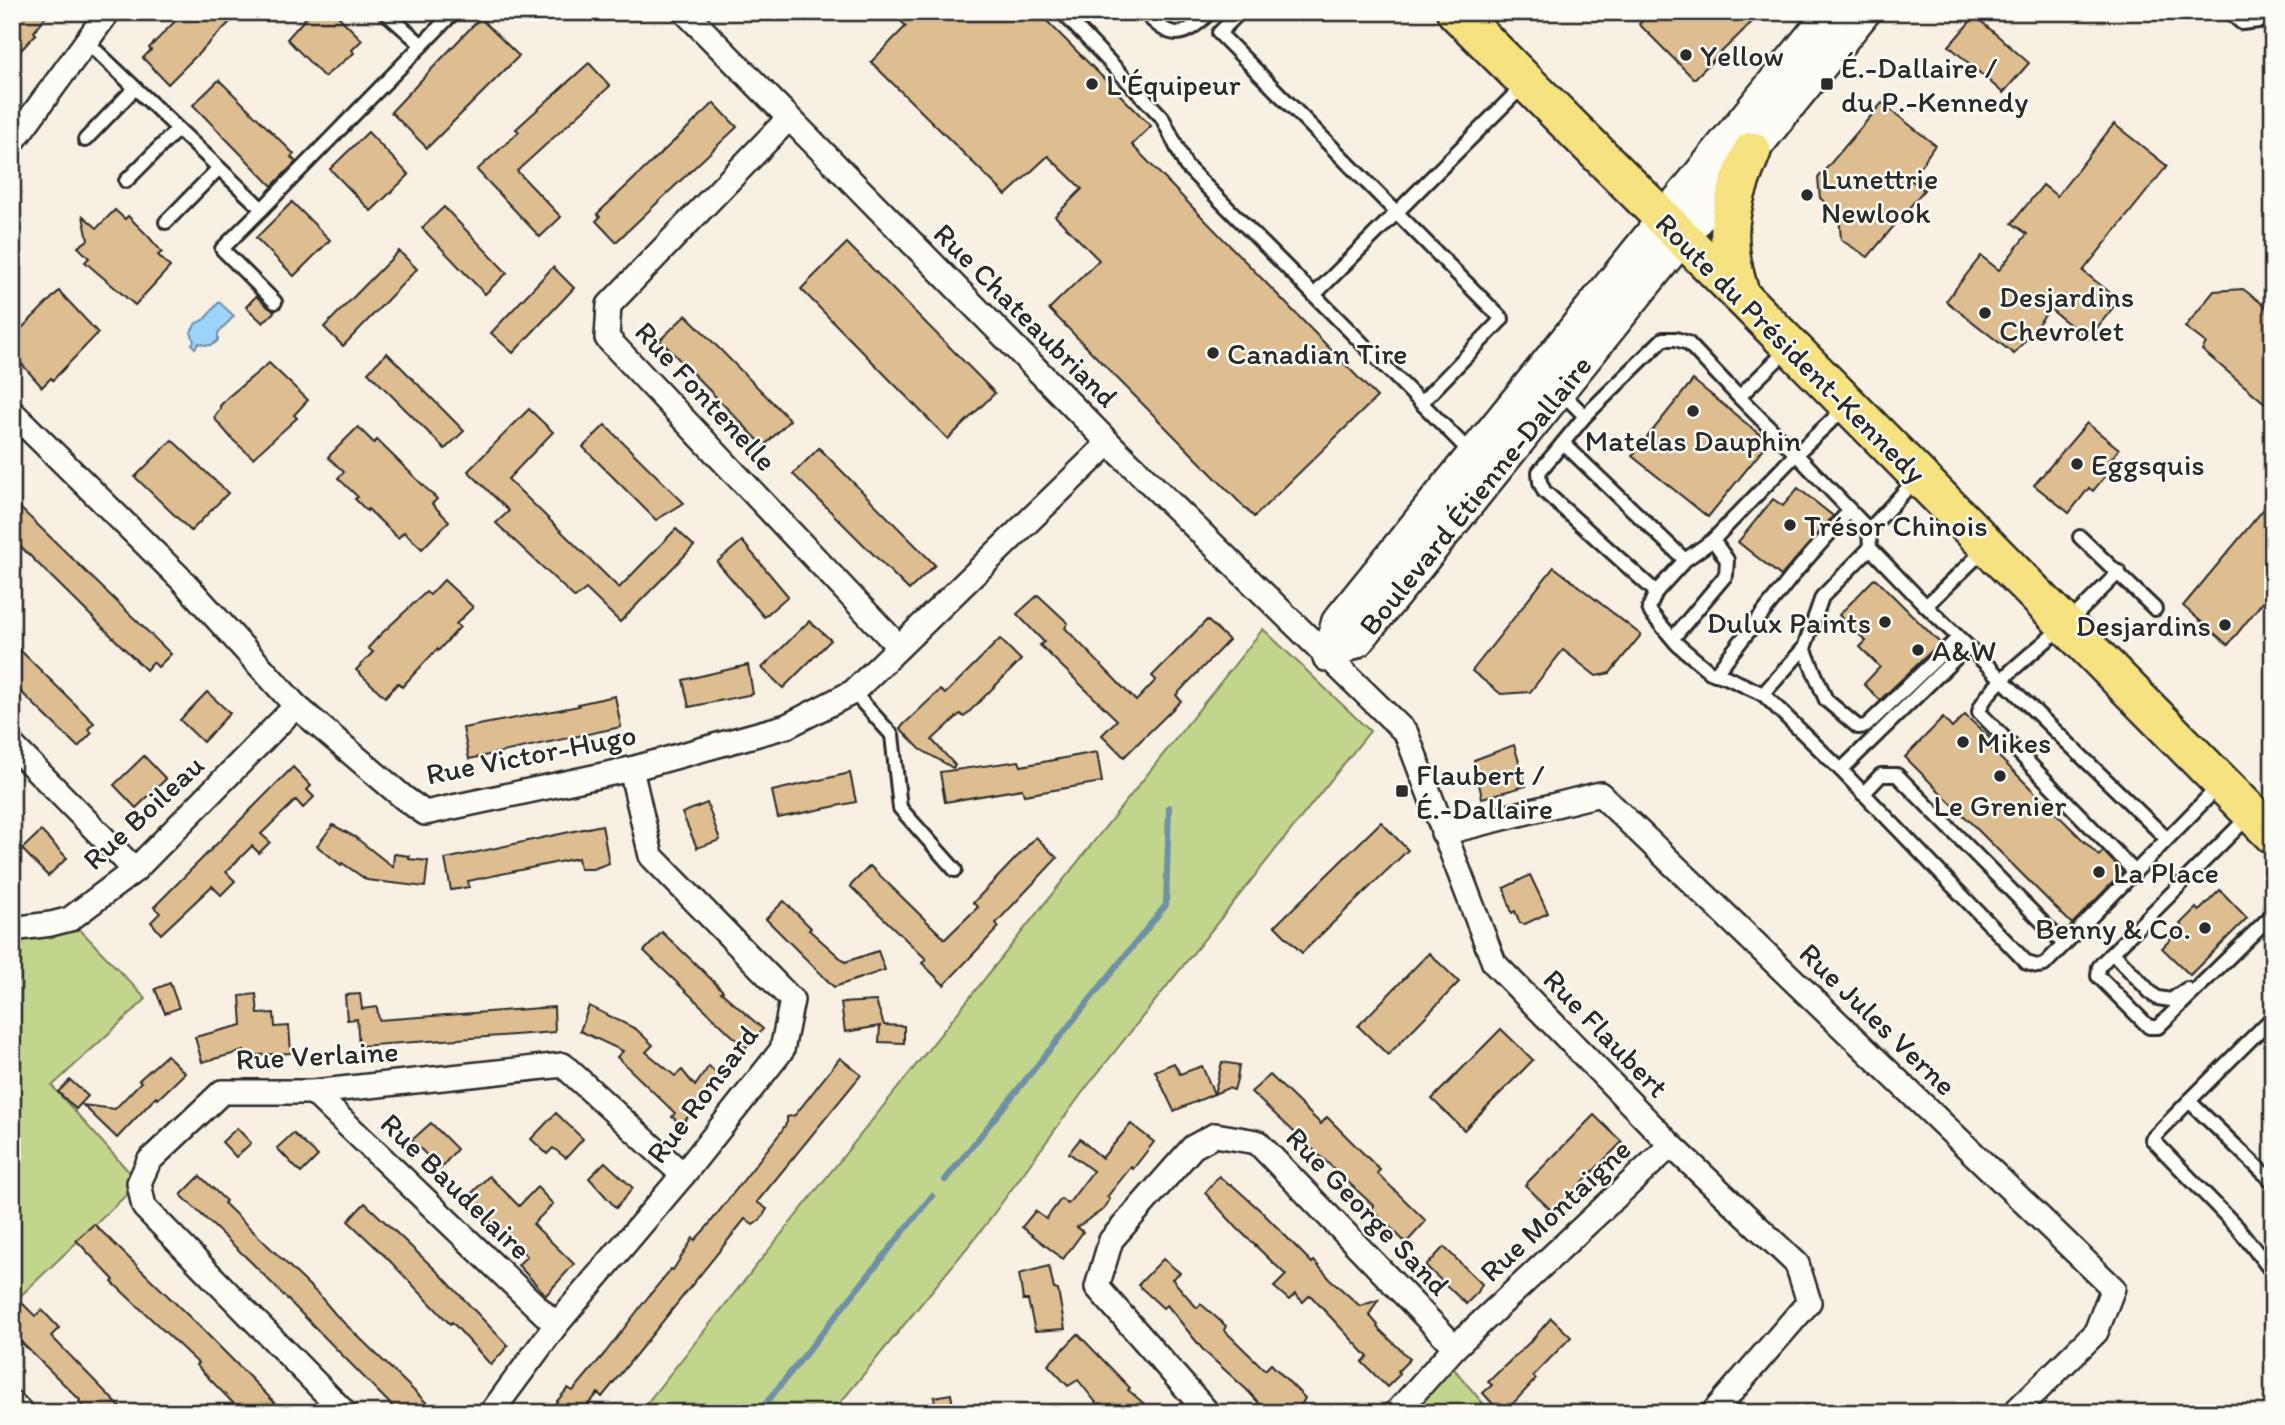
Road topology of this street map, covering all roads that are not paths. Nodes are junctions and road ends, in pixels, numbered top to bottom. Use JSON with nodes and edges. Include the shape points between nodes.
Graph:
{"nodes":[{"id":1,"x":108,"y":12,"type":"edge"},
{"id":2,"x":385,"y":12,"type":"edge"},
{"id":3,"x":454,"y":12,"type":"edge"},
{"id":4,"x":685,"y":12,"type":"edge"},
{"id":5,"x":1062,"y":12,"type":"edge"},
{"id":6,"x":1144,"y":12,"type":"edge"},
{"id":7,"x":1210,"y":12,"type":"edge"},
{"id":8,"x":1240,"y":12,"type":"edge"},
{"id":9,"x":1456,"y":12,"type":"edge"},
{"id":10,"x":1830,"y":12,"type":"edge"},
{"id":11,"x":1865,"y":12,"type":"edge"},
{"id":12,"x":2229,"y":12,"type":"edge"},
{"id":13,"x":2273,"y":13,"type":"edge"},
{"id":14,"x":87,"y":42,"type":"junction"},
{"id":15,"x":422,"y":46,"type":"junction"},
{"id":16,"x":1527,"y":83,"type":"junction"},
{"id":17,"x":135,"y":88,"type":"junction"},
{"id":18,"x":788,"y":119,"type":"junction"},
{"id":19,"x":178,"y":129,"type":"junction"},
{"id":20,"x":85,"y":140,"type":"dead end"},
{"id":21,"x":12,"y":143,"type":"edge"},
{"id":22,"x":1752,"y":150,"type":"junction"},
{"id":23,"x":219,"y":168,"type":"junction"},
{"id":24,"x":126,"y":181,"type":"dead end"},
{"id":25,"x":262,"y":209,"type":"junction"},
{"id":26,"x":1396,"y":213,"type":"junction"},
{"id":27,"x":166,"y":222,"type":"dead end"},
{"id":28,"x":1673,"y":228,"type":"junction"},
{"id":29,"x":1314,"y":295,"type":"junction"},
{"id":30,"x":1742,"y":297,"type":"junction"},
{"id":31,"x":275,"y":302,"type":"dead end"},
{"id":32,"x":1791,"y":347,"type":"junction"},
{"id":33,"x":1560,"y":391,"type":"junction"},
{"id":34,"x":1739,"y":397,"type":"junction"},
{"id":35,"x":1420,"y":403,"type":"junction"},
{"id":36,"x":1848,"y":405,"type":"junction"},
{"id":37,"x":12,"y":412,"type":"edge"},
{"id":38,"x":1585,"y":416,"type":"junction"},
{"id":39,"x":1109,"y":443,"type":"junction"},
{"id":40,"x":1563,"y":443,"type":"junction"},
{"id":41,"x":1796,"y":454,"type":"junction"},
{"id":42,"x":1482,"y":465,"type":"junction"},
{"id":43,"x":1919,"y":476,"type":"junction"},
{"id":44,"x":1850,"y":510,"type":"junction"},
{"id":45,"x":1869,"y":530,"type":"junction"},
{"id":46,"x":2080,"y":537,"type":"dead end"},
{"id":47,"x":1713,"y":540,"type":"junction"},
{"id":48,"x":1987,"y":546,"type":"junction"},
{"id":49,"x":1870,"y":548,"type":"junction"},
{"id":50,"x":1685,"y":560,"type":"junction"},
{"id":51,"x":2119,"y":572,"type":"junction"},
{"id":52,"x":1656,"y":592,"type":"junction"},
{"id":53,"x":1926,"y":606,"type":"junction"},
{"id":54,"x":2155,"y":609,"type":"dead end"},
{"id":55,"x":2065,"y":625,"type":"junction"},
{"id":56,"x":1673,"y":638,"type":"junction"},
{"id":57,"x":1963,"y":643,"type":"junction"},
{"id":58,"x":899,"y":648,"type":"junction"},
{"id":59,"x":1804,"y":648,"type":"junction"},
{"id":60,"x":1328,"y":656,"type":"junction"},
{"id":61,"x":1715,"y":674,"type":"junction"},
{"id":62,"x":2003,"y":680,"type":"junction"},
{"id":63,"x":853,"y":692,"type":"junction"},
{"id":64,"x":1763,"y":694,"type":"junction"},
{"id":65,"x":296,"y":706,"type":"junction"},
{"id":66,"x":12,"y":745,"type":"edge"},
{"id":67,"x":631,"y":769,"type":"junction"},
{"id":68,"x":1841,"y":770,"type":"junction"},
{"id":69,"x":2222,"y":783,"type":"junction"},
{"id":70,"x":1863,"y":794,"type":"junction"},
{"id":71,"x":2262,"y":824,"type":"edge"},
{"id":72,"x":1443,"y":834,"type":"junction"},
{"id":73,"x":2168,"y":839,"type":"junction"},
{"id":74,"x":135,"y":870,"type":"junction"},
{"id":75,"x":954,"y":870,"type":"dead end"},
{"id":76,"x":2135,"y":872,"type":"junction"},
{"id":77,"x":2269,"y":918,"type":"edge"},
{"id":78,"x":12,"y":929,"type":"edge"},
{"id":79,"x":2064,"y":944,"type":"junction"},
{"id":80,"x":2113,"y":953,"type":"junction"},
{"id":81,"x":2273,"y":1017,"type":"edge"},
{"id":82,"x":313,"y":1093,"type":"junction"},
{"id":83,"x":2189,"y":1101,"type":"junction"},
{"id":84,"x":1671,"y":1145,"type":"junction"},
{"id":85,"x":683,"y":1175,"type":"junction"},
{"id":86,"x":2273,"y":1182,"type":"edge"},
{"id":87,"x":2273,"y":1273,"type":"edge"},
{"id":88,"x":556,"y":1325,"type":"junction"},
{"id":89,"x":1455,"y":1347,"type":"junction"},
{"id":90,"x":12,"y":1403,"type":"edge"},
{"id":91,"x":22,"y":1413,"type":"edge"},
{"id":92,"x":345,"y":1413,"type":"edge"},
{"id":93,"x":491,"y":1413,"type":"edge"},
{"id":94,"x":1208,"y":1413,"type":"edge"},
{"id":95,"x":1396,"y":1413,"type":"edge"},
{"id":96,"x":1713,"y":1413,"type":"edge"},
{"id":97,"x":2014,"y":1413,"type":"edge"}],
"edges":[{"from":1,"to":14,"type":"street"},
{"from":2,"to":15,"type":"lane"},
{"from":3,"to":15,"type":"lane"},
{"from":4,"to":18,"type":"street","name":"Rue Chateaubriand"},
{"from":5,"to":29,"type":"lane","via":[[1162,117],[1186,166]]},
{"from":6,"to":7,"type":"lane","via":[[1160,28],[1178,33],[1196,26]]},
{"from":8,"to":26,"type":"lane","via":[[1219,33]]},
{"from":9,"to":16,"type":"main road","name":"Route du Président-Kennedy"},
{"from":10,"to":28,"type":"street","name":"Boulevard Étienne-Dallaire"},
{"from":11,"to":22,"type":"street","name":"Boulevard Étienne-Dallaire"},
{"from":12,"to":13,"type":"lane","via":[[2242,23],[2267,20]]},
{"from":14,"to":17,"type":"lane"},
{"from":14,"to":21,"type":"street"},
{"from":15,"to":25,"type":"lane"},
{"from":16,"to":26,"type":"lane"},
{"from":16,"to":28,"type":"main road","name":"Route du Président-Kennedy"},
{"from":17,"to":19,"type":"lane"},
{"from":17,"to":20,"type":"lane"},
{"from":18,"to":39,"type":"street","name":"Rue Chateaubriand"},
{"from":18,"to":58,"type":"street","name":"Rue Fontenelle","via":[[609,305],[607,338]]},
{"from":19,"to":23,"type":"lane"},
{"from":19,"to":24,"type":"lane"},
{"from":22,"to":28,"type":"street","name":"Boulevard Étienne-Dallaire"},
{"from":22,"to":30,"type":"main road","via":[[1734,195],[1728,231]]},
{"from":23,"to":25,"type":"lane"},
{"from":23,"to":27,"type":"lane"},
{"from":25,"to":31,"type":"lane","via":[[222,249]]},
{"from":26,"to":29,"type":"lane"},
{"from":26,"to":35,"type":"lane","via":[[1502,319]]},
{"from":28,"to":30,"type":"main road","name":"Route du Président-Kennedy"},
{"from":28,"to":33,"type":"street","name":"Boulevard Étienne-Dallaire"},
{"from":28,"to":42,"type":"street","name":"Boulevard Étienne-Dallaire"},
{"from":29,"to":35,"type":"lane"},
{"from":30,"to":32,"type":"main road","name":"Route du Président-Kennedy"},
{"from":32,"to":34,"type":"lane"},
{"from":32,"to":36,"type":"main road","name":"Route du Président-Kennedy"},
{"from":33,"to":38,"type":"lane"},
{"from":33,"to":42,"type":"street","name":"Boulevard Étienne-Dallaire"},
{"from":34,"to":38,"type":"lane","via":[[1688,343],[1662,339]]},
{"from":34,"to":41,"type":"lane"},
{"from":35,"to":42,"type":"lane"},
{"from":36,"to":41,"type":"lane"},
{"from":36,"to":43,"type":"main road","name":"Route du Président-Kennedy"},
{"from":37,"to":65,"type":"street","name":"Rue Victor-Hugo","via":[[182,580]]},
{"from":38,"to":40,"type":"lane"},
{"from":39,"to":58,"type":"street","name":"Rue Victor-Hugo"},
{"from":39,"to":60,"type":"street","name":"Rue Chateaubriand"},
{"from":40,"to":50,"type":"lane"},
{"from":40,"to":52,"type":"lane","via":[[1539,472],[1544,491]]},
{"from":41,"to":44,"type":"lane"},
{"from":41,"to":47,"type":"lane"},
{"from":42,"to":60,"type":"street","name":"Boulevard Étienne-Dallaire","via":[[1358,641]]},
{"from":43,"to":45,"type":"lane"},
{"from":43,"to":48,"type":"main road","name":"Route du Président-Kennedy"},
{"from":44,"to":45,"type":"lane"},
{"from":44,"to":61,"type":"lane"},
{"from":45,"to":49,"type":"lane"},
{"from":46,"to":51,"type":"lane"},
{"from":47,"to":50,"type":"lane"},
{"from":47,"to":56,"type":"lane","via":[[1727,560],[1726,575]]},
{"from":48,"to":53,"type":"lane"},
{"from":48,"to":55,"type":"main road","name":"Route du Président-Kennedy"},
{"from":49,"to":53,"type":"lane"},
{"from":49,"to":59,"type":"lane","via":[[1822,597]]},
{"from":50,"to":52,"type":"lane"},
{"from":51,"to":54,"type":"lane"},
{"from":51,"to":55,"type":"lane"},
{"from":52,"to":56,"type":"lane","via":[[1649,608]]},
{"from":53,"to":57,"type":"lane"},
{"from":55,"to":62,"type":"lane"},
{"from":55,"to":69,"type":"main road","name":"Route du Président-Kennedy"},
{"from":56,"to":61,"type":"lane"},
{"from":57,"to":59,"type":"lane","via":[[1866,726],[1858,727],[1826,700]]},
{"from":57,"to":62,"type":"lane"},
{"from":57,"to":68,"type":"lane"},
{"from":58,"to":63,"type":"street","name":"Rue Victor-Hugo"},
{"from":59,"to":64,"type":"lane"},
{"from":60,"to":72,"type":"street","name":"Rue Flaubert","via":[[1406,733]]},
{"from":61,"to":64,"type":"lane"},
{"from":62,"to":73,"type":"lane"},
{"from":62,"to":76,"type":"lane","via":[[1980,706],[1980,716]]},
{"from":63,"to":67,"type":"street","name":"Rue Victor-Hugo","via":[[787,726]]},
{"from":63,"to":75,"type":"lane","via":[[892,735],[900,808]]},
{"from":64,"to":68,"type":"lane"},
{"from":65,"to":67,"type":"street","name":"Rue Victor-Hugo","via":[[425,813]]},
{"from":65,"to":74,"type":"street","name":"Rue Boileau"},
{"from":66,"to":74,"type":"street"},
{"from":67,"to":85,"type":"street","name":"Rue Ronsard","via":[[651,856],[792,1000],[782,1050]]},
{"from":68,"to":70,"type":"lane"},
{"from":69,"to":71,"type":"main road","name":"Route du Président-Kennedy"},
{"from":69,"to":73,"type":"lane"},
{"from":70,"to":79,"type":"lane","via":[[1881,775],[1896,775]]},
{"from":70,"to":79,"type":"lane","via":[[2027,964],[2044,965]]},
{"from":71,"to":80,"type":"lane"},
{"from":72,"to":84,"type":"street","name":"Rue Flaubert","via":[[1494,964]]},
{"from":72,"to":97,"type":"street","name":"Rue Jules Verne","via":[[1600,794],[2112,1288],[2096,1332]]},
{"from":73,"to":76,"type":"lane"},
{"from":74,"to":78,"type":"street","name":"Rue Boileau","via":[[69,919]]},
{"from":76,"to":79,"type":"lane"},
{"from":77,"to":80,"type":"lane","via":[[2243,934],[2171,1000],[2153,995]]},
{"from":77,"to":80,"type":"lane","via":[[2158,1027],[2149,1027],[2098,976],[2099,967]]},
{"from":81,"to":83,"type":"lane"},
{"from":82,"to":85,"type":"street","name":"Rue Verlaine","via":[[563,1065]]},
{"from":82,"to":88,"type":"street","name":"Rue Baudelaire"},
{"from":82,"to":92,"type":"street","name":"Rue Verlaine","via":[[222,1092],[149,1161],[139,1183],[144,1207]]},
{"from":83,"to":86,"type":"lane"},
{"from":83,"to":87,"type":"lane","via":[[2152,1139],[2238,1228]]},
{"from":84,"to":89,"type":"street","name":"Rue Montaigne"},
{"from":84,"to":96,"type":"street","name":"Rue Flaubert","via":[[1797,1264],[1810,1302]]},
{"from":85,"to":88,"type":"street","name":"Rue Ronsard"},
{"from":88,"to":93,"type":"street","name":"Rue Ronsard"},
{"from":89,"to":94,"type":"street","name":"Rue George Sand","via":[[1257,1142],[1216,1135],[1193,1147],[1111,1240],[1097,1287]]},
{"from":89,"to":95,"type":"street","name":"Rue Montaigne"},
{"from":90,"to":91,"type":"street"}]}
